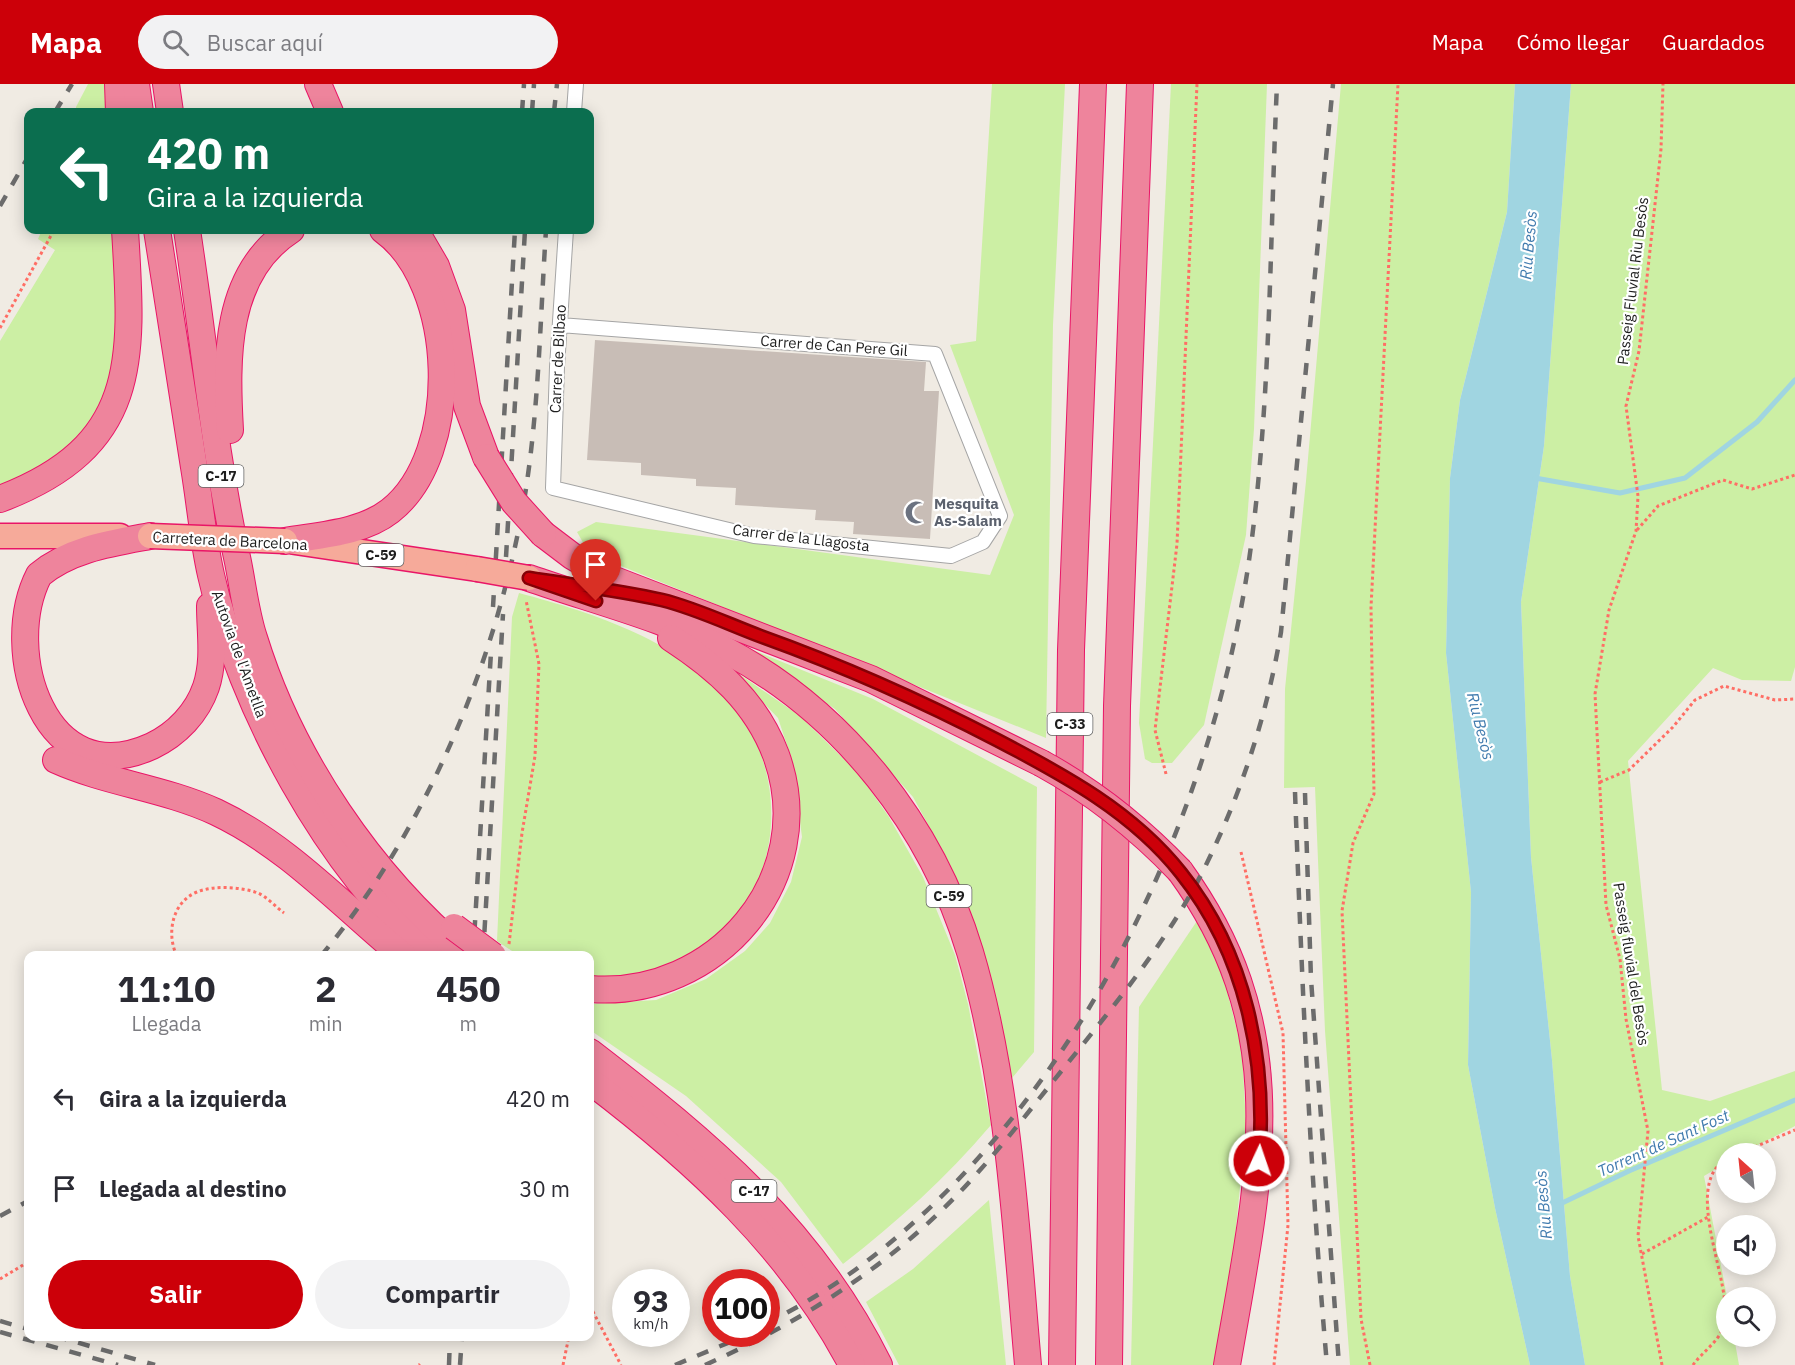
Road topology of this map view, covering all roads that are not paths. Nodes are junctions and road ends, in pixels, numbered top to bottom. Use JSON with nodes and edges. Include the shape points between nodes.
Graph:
{"nodes":[{"id":1,"x":118,"y":84,"type":"edge"},
{"id":2,"x":136,"y":84,"type":"edge"},
{"id":3,"x":166,"y":84,"type":"edge"},
{"id":4,"x":318,"y":84,"type":"edge"},
{"id":5,"x":576,"y":84,"type":"edge"},
{"id":6,"x":1093,"y":84,"type":"edge"},
{"id":7,"x":1140,"y":84,"type":"edge"},
{"id":8,"x":120,"y":108,"type":"edge"},
{"id":9,"x":139,"y":108,"type":"edge"},
{"id":10,"x":169,"y":108,"type":"edge"},
{"id":11,"x":328,"y":108,"type":"edge"},
{"id":12,"x":574,"y":108,"type":"edge"},
{"id":13,"x":125,"y":234,"type":"edge"},
{"id":14,"x":158,"y":234,"type":"edge"},
{"id":15,"x":188,"y":234,"type":"edge"},
{"id":16,"x":286,"y":234,"type":"edge"},
{"id":17,"x":387,"y":234,"type":"edge"},
{"id":18,"x":417,"y":234,"type":"edge"},
{"id":19,"x":566,"y":234,"type":"edge"},
{"id":20,"x":560,"y":325,"type":"junction"},
{"id":21,"x":553,"y":488,"type":"joint"},
{"id":22,"x":223,"y":495,"type":"junction"},
{"id":23,"x":0,"y":499,"type":"edge"},
{"id":24,"x":1000,"y":516,"type":"joint"},
{"id":25,"x":0,"y":536,"type":"edge"},
{"id":26,"x":150,"y":536,"type":"junction"},
{"id":27,"x":285,"y":541,"type":"junction"},
{"id":28,"x":211,"y":575,"type":"junction"},
{"id":29,"x":526,"y":584,"type":"junction"},
{"id":30,"x":596,"y":601,"type":"junction"},
{"id":31,"x":664,"y":601,"type":"junction"},
{"id":32,"x":36,"y":748,"type":"dead end"},
{"id":33,"x":451,"y":946,"type":"edge"},
{"id":34,"x":397,"y":951,"type":"edge"},
{"id":35,"x":501,"y":951,"type":"edge"},
{"id":36,"x":594,"y":989,"type":"edge"},
{"id":37,"x":594,"y":1055,"type":"edge"},
{"id":38,"x":594,"y":1085,"type":"edge"},
{"id":39,"x":852,"y":1365,"type":"edge"},
{"id":40,"x":879,"y":1365,"type":"edge"},
{"id":41,"x":1028,"y":1365,"type":"edge"},
{"id":42,"x":1062,"y":1365,"type":"edge"},
{"id":43,"x":1109,"y":1365,"type":"edge"},
{"id":44,"x":1227,"y":1365,"type":"edge"}],
"edges":[{"from":1,"to":8,"type":"highway"},
{"from":2,"to":9,"type":"highway"},
{"from":3,"to":10,"type":"highway"},
{"from":4,"to":11,"type":"highway"},
{"from":5,"to":12,"type":"street"},
{"from":6,"to":42,"type":"highway","number":"C-33","via":[[1071,650]]},
{"from":7,"to":43,"type":"highway","via":[[1117,717]]},
{"from":13,"to":23,"type":"highway","via":[[129,344],[113,408],[103,427],[76,458],[40,482]]},
{"from":14,"to":28,"type":"highway","name":"Autovia de l'Ametlla","number":"C-17"},
{"from":15,"to":22,"type":"highway","number":"C-17"},
{"from":16,"to":22,"type":"highway","via":[[253,268],[236,308],[228,362],[231,465]]},
{"from":17,"to":27,"type":"highway","via":[[407,254],[423,284],[435,320],[442,385],[431,446],[409,492],[389,512],[362,526]]},
{"from":18,"to":31,"type":"highway","bridge":true,"via":[[436,266],[452,310],[467,406],[486,457],[514,502],[543,534],[589,567]]},
{"from":19,"to":20,"type":"street","name":"Carrer de Bilbao"},
{"from":20,"to":21,"type":"street","name":"Carrer de Bilbao"},
{"from":20,"to":24,"type":"street","name":"Carrer de Can Pere Gil","via":[[935,354]]},
{"from":21,"to":24,"type":"street","name":"Carrer de la Llagosta","via":[[754,536],[951,556],[983,542]]},
{"from":22,"to":33,"type":"highway","number":"C-17","via":[[254,637],[285,715],[335,805],[390,877]]},
{"from":25,"to":26,"type":"highway","name":"Carretera de Barcelona","number":"C-59"},
{"from":26,"to":27,"type":"highway","name":"Carretera de Barcelona","number":"C-59","bridge":true},
{"from":26,"to":28,"type":"highway","via":[[94,548],[56,564],[28,586],[12,612],[4,643],[8,679],[21,709],[56,742],[86,754],[124,755],[163,741],[189,719],[210,673]]},
{"from":27,"to":29,"type":"highway","name":"Carretera de Barcelona","number":"C-59","bridge":true,"via":[[477,569]]},
{"from":28,"to":33,"type":"highway","name":"Autovia de l'Ametlla","number":"C-17","via":[[245,682],[265,727],[344,860],[401,926]]},
{"from":29,"to":30,"type":"highway","number":"C-59"},
{"from":29,"to":31,"type":"highway","number":"C-59"},
{"from":30,"to":36,"type":"highway","number":"C-59","via":[[668,637],[702,659],[731,685],[755,714],[770,742],[780,770],[785,807],[783,844],[772,879],[757,910],[735,938],[704,962],[664,981],[625,990]]},
{"from":30,"to":41,"type":"highway","number":"C-59","via":[[698,637],[777,681],[838,734],[873,771],[922,842],[961,925],[988,1030],[1011,1192]]},
{"from":31,"to":44,"type":"highway","number":"C-59","bridge":true,"via":[[871,679],[1041,763],[1128,821],[1180,872],[1198,896],[1227,950],[1248,1009],[1258,1066],[1257,1182]]},
{"from":32,"to":34,"type":"highway","via":[[73,768],[179,797],[237,823],[297,863]]},
{"from":33,"to":35,"type":"highway","bridge":true},
{"from":37,"to":40,"type":"highway","number":"C-17","via":[[685,1126],[761,1198],[822,1272]]},
{"from":38,"to":39,"type":"highway","number":"C-17","via":[[691,1162],[756,1226],[804,1286]]}]}
